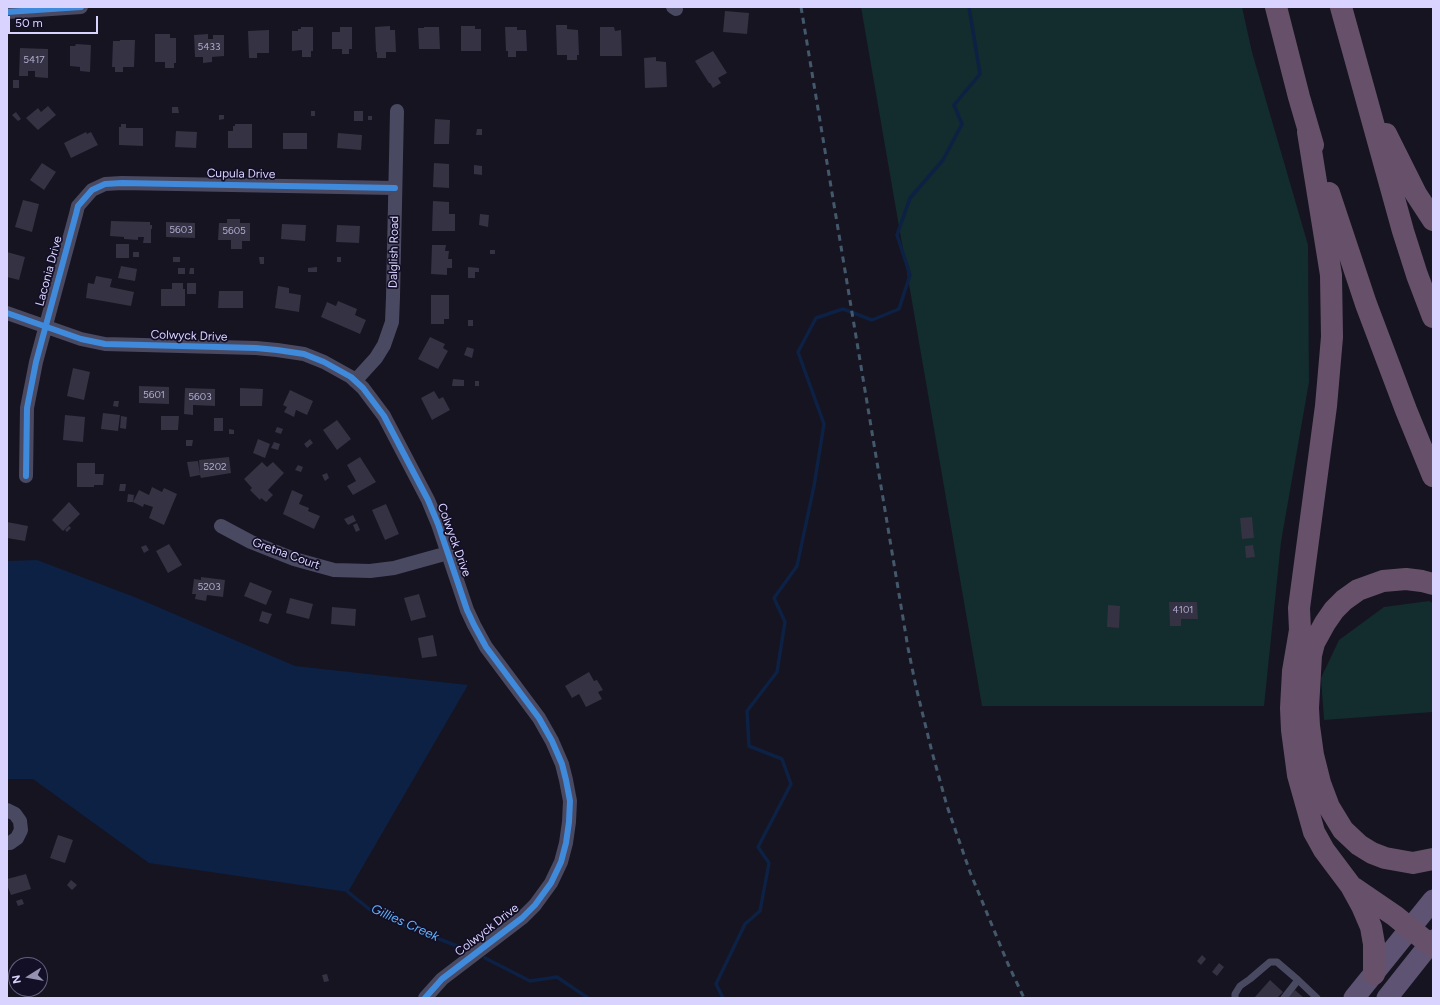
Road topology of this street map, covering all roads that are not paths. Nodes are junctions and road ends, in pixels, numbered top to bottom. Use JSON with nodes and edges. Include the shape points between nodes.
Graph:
{"nodes":[{"id":1,"x":81,"y":7,"type":"edge"},
{"id":2,"x":1276,"y":7,"type":"edge"},
{"id":3,"x":1341,"y":7,"type":"edge"},
{"id":4,"x":7,"y":12,"type":"edge"},
{"id":5,"x":1365,"y":95,"type":"junction"},
{"id":6,"x":397,"y":111,"type":"dead end"},
{"id":7,"x":1308,"y":132,"type":"junction"},
{"id":8,"x":395,"y":188,"type":"junction"},
{"id":9,"x":88,"y":194,"type":"joint"},
{"id":10,"x":1433,"y":220,"type":"edge"},
{"id":11,"x":7,"y":313,"type":"edge"},
{"id":12,"x":1433,"y":318,"type":"edge"},
{"id":13,"x":46,"y":327,"type":"junction"},
{"id":14,"x":356,"y":381,"type":"junction"},
{"id":15,"x":26,"y":476,"type":"dead end"},
{"id":16,"x":1433,"y":476,"type":"edge"},
{"id":17,"x":221,"y":526,"type":"dead end"},
{"id":18,"x":448,"y":553,"type":"junction"},
{"id":19,"x":1433,"y":584,"type":"edge"},
{"id":20,"x":7,"y":810,"type":"edge"},
{"id":21,"x":7,"y":843,"type":"edge"},
{"id":22,"x":1433,"y":859,"type":"edge"},
{"id":23,"x":1351,"y":886,"type":"junction"},
{"id":24,"x":1433,"y":900,"type":"edge"},
{"id":25,"x":1410,"y":929,"type":"junction"},
{"id":26,"x":1432,"y":943,"type":"edge"},
{"id":27,"x":1374,"y":974,"type":"junction"},
{"id":28,"x":1298,"y":980,"type":"junction"},
{"id":29,"x":425,"y":998,"type":"edge"},
{"id":30,"x":1235,"y":998,"type":"edge"},
{"id":31,"x":1284,"y":998,"type":"edge"},
{"id":32,"x":1317,"y":998,"type":"edge"},
{"id":33,"x":1354,"y":998,"type":"edge"},
{"id":34,"x":1387,"y":998,"type":"edge"}],
"edges":[{"from":1,"to":4,"type":"street"},
{"from":2,"to":7,"type":"highway"},
{"from":3,"to":5,"type":"highway"},
{"from":5,"to":10,"type":"highway","via":[[1416,194]]},
{"from":5,"to":12,"type":"highway","via":[[1403,231]]},
{"from":6,"to":8,"type":"street","name":"Dalglish Road"},
{"from":7,"to":16,"type":"highway","via":[[1366,304]]},
{"from":7,"to":23,"type":"highway","via":[[1331,275],[1332,337],[1326,406],[1299,608],[1300,630],[1293,671],[1292,730],[1298,775],[1314,832]]},
{"from":8,"to":9,"type":"street","name":"Cupula Drive","via":[[122,183],[105,184]]},
{"from":8,"to":14,"type":"street","name":"Dalglish Road","via":[[392,322],[384,345]]},
{"from":9,"to":13,"type":"street","name":"Laconia Drive","via":[[78,206]]},
{"from":11,"to":13,"type":"street","name":"Colwyck Drive"},
{"from":13,"to":14,"type":"street","name":"Colwyck Drive","via":[[105,344],[256,348],[304,354],[324,362]]},
{"from":13,"to":15,"type":"street","name":"Laconia Drive","via":[[27,408]]},
{"from":14,"to":18,"type":"street","name":"Colwyck Drive","via":[[384,416],[428,500]]},
{"from":17,"to":18,"type":"street","name":"Gretna Court","via":[[294,559],[334,570],[370,571],[394,568]]},
{"from":18,"to":29,"type":"street","name":"Colwyck Drive","via":[[467,610],[486,647],[539,718],[552,741],[566,780],[570,801],[569,822],[561,862],[551,883],[535,904],[501,935],[442,979]]},
{"from":19,"to":22,"type":"highway","via":[[1406,579],[1384,581],[1358,590],[1344,600],[1331,614],[1314,643],[1310,662],[1308,708],[1313,756],[1320,783],[1329,807],[1343,830],[1359,845],[1385,858],[1413,863]]},
{"from":20,"to":21,"type":"street","via":[[15,814],[20,821],[21,830],[17,838]]},
{"from":23,"to":25,"type":"highway"},
{"from":23,"to":27,"type":"highway","via":[[1371,927]]},
{"from":24,"to":25,"type":"main road"},
{"from":25,"to":26,"type":"highway"},
{"from":25,"to":27,"type":"main road"},
{"from":26,"to":34,"type":"main road"},
{"from":27,"to":33,"type":"main road"},
{"from":28,"to":30,"type":"lane","via":[[1277,962],[1270,962],[1240,986]]},
{"from":28,"to":31,"type":"lane"},
{"from":28,"to":32,"type":"lane"}]}
